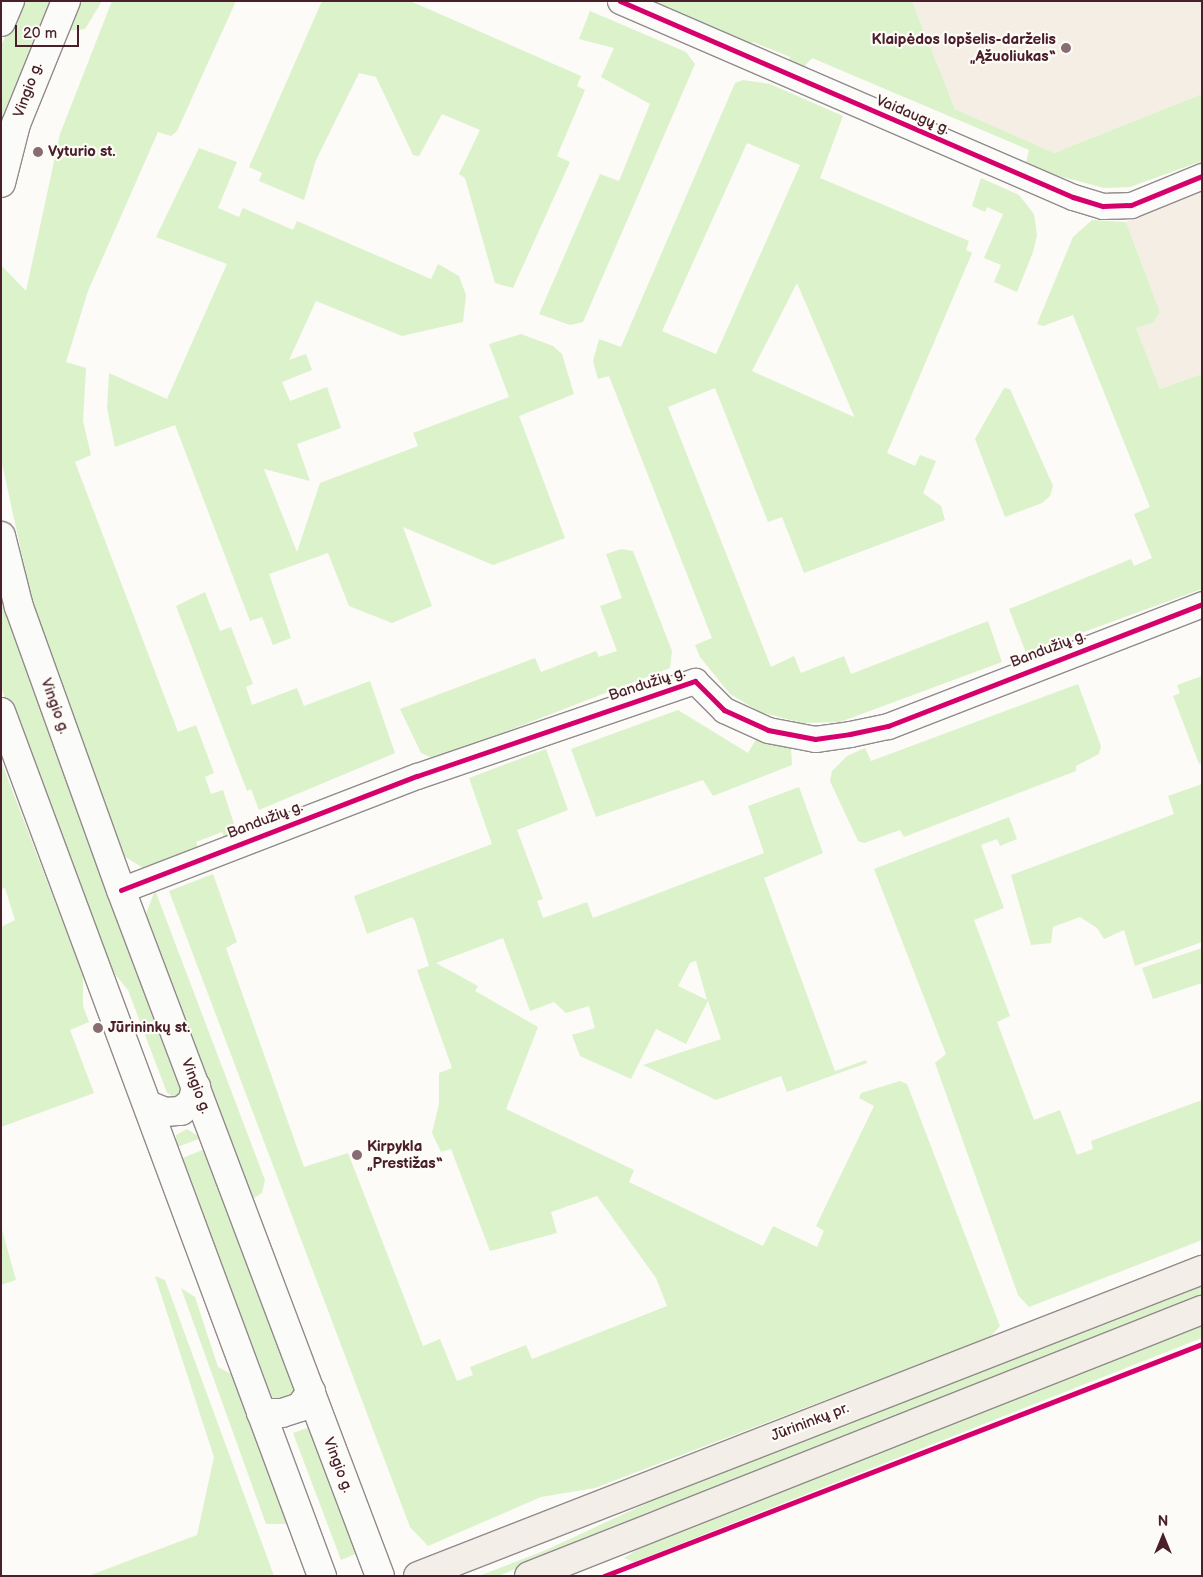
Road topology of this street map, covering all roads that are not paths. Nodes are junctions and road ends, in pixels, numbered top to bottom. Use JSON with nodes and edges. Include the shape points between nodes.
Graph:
{"nodes":[{"id":1,"x":10,"y":1,"type":"edge"},
{"id":2,"x":66,"y":1,"type":"edge"},
{"id":3,"x":620,"y":1,"type":"edge"},
{"id":4,"x":1,"y":22,"type":"edge"},
{"id":5,"x":1202,"y":176,"type":"edge"},
{"id":6,"x":1,"y":183,"type":"edge"},
{"id":7,"x":1,"y":536,"type":"edge"},
{"id":8,"x":1202,"y":604,"type":"edge"},
{"id":9,"x":1,"y":712,"type":"edge"},
{"id":10,"x":121,"y":890,"type":"junction"},
{"id":11,"x":196,"y":1087,"type":"junction"},
{"id":12,"x":148,"y":1105,"type":"junction"},
{"id":13,"x":1202,"y":1270,"type":"edge"},
{"id":14,"x":1202,"y":1310,"type":"edge"},
{"id":15,"x":311,"y":1392,"type":"junction"},
{"id":16,"x":261,"y":1413,"type":"junction"},
{"id":17,"x":322,"y":1576,"type":"edge"},
{"id":18,"x":380,"y":1576,"type":"edge"},
{"id":19,"x":418,"y":1576,"type":"edge"},
{"id":20,"x":529,"y":1576,"type":"edge"}],
"edges":[{"from":1,"to":4,"type":"main road"},
{"from":2,"to":6,"type":"main road","name":"Vingio g.","via":[[19,115]]},
{"from":3,"to":5,"type":"street","name":"Vaidaugų g.","via":[[1096,204],[1131,205]]},
{"from":7,"to":10,"type":"main road","name":"Vingio g.","via":[[19,607]]},
{"from":8,"to":10,"type":"street","name":"Bandužių g.","via":[[888,726],[850,734],[815,739],[768,730],[724,710],[695,681],[417,776]]},
{"from":9,"to":12,"type":"main road"},
{"from":10,"to":11,"type":"main road","name":"Vingio g."},
{"from":11,"to":12,"type":"main road","via":[[192,1102],[181,1111],[165,1112]]},
{"from":11,"to":15,"type":"main road","name":"Vingio g."},
{"from":12,"to":16,"type":"main road"},
{"from":13,"to":19,"type":"main road","name":"Jūrininkų pr."},
{"from":14,"to":20,"type":"main road"},
{"from":15,"to":16,"type":"main road","via":[[300,1407],[282,1413]]},
{"from":15,"to":18,"type":"main road","name":"Vingio g."},
{"from":16,"to":17,"type":"main road"}]}
